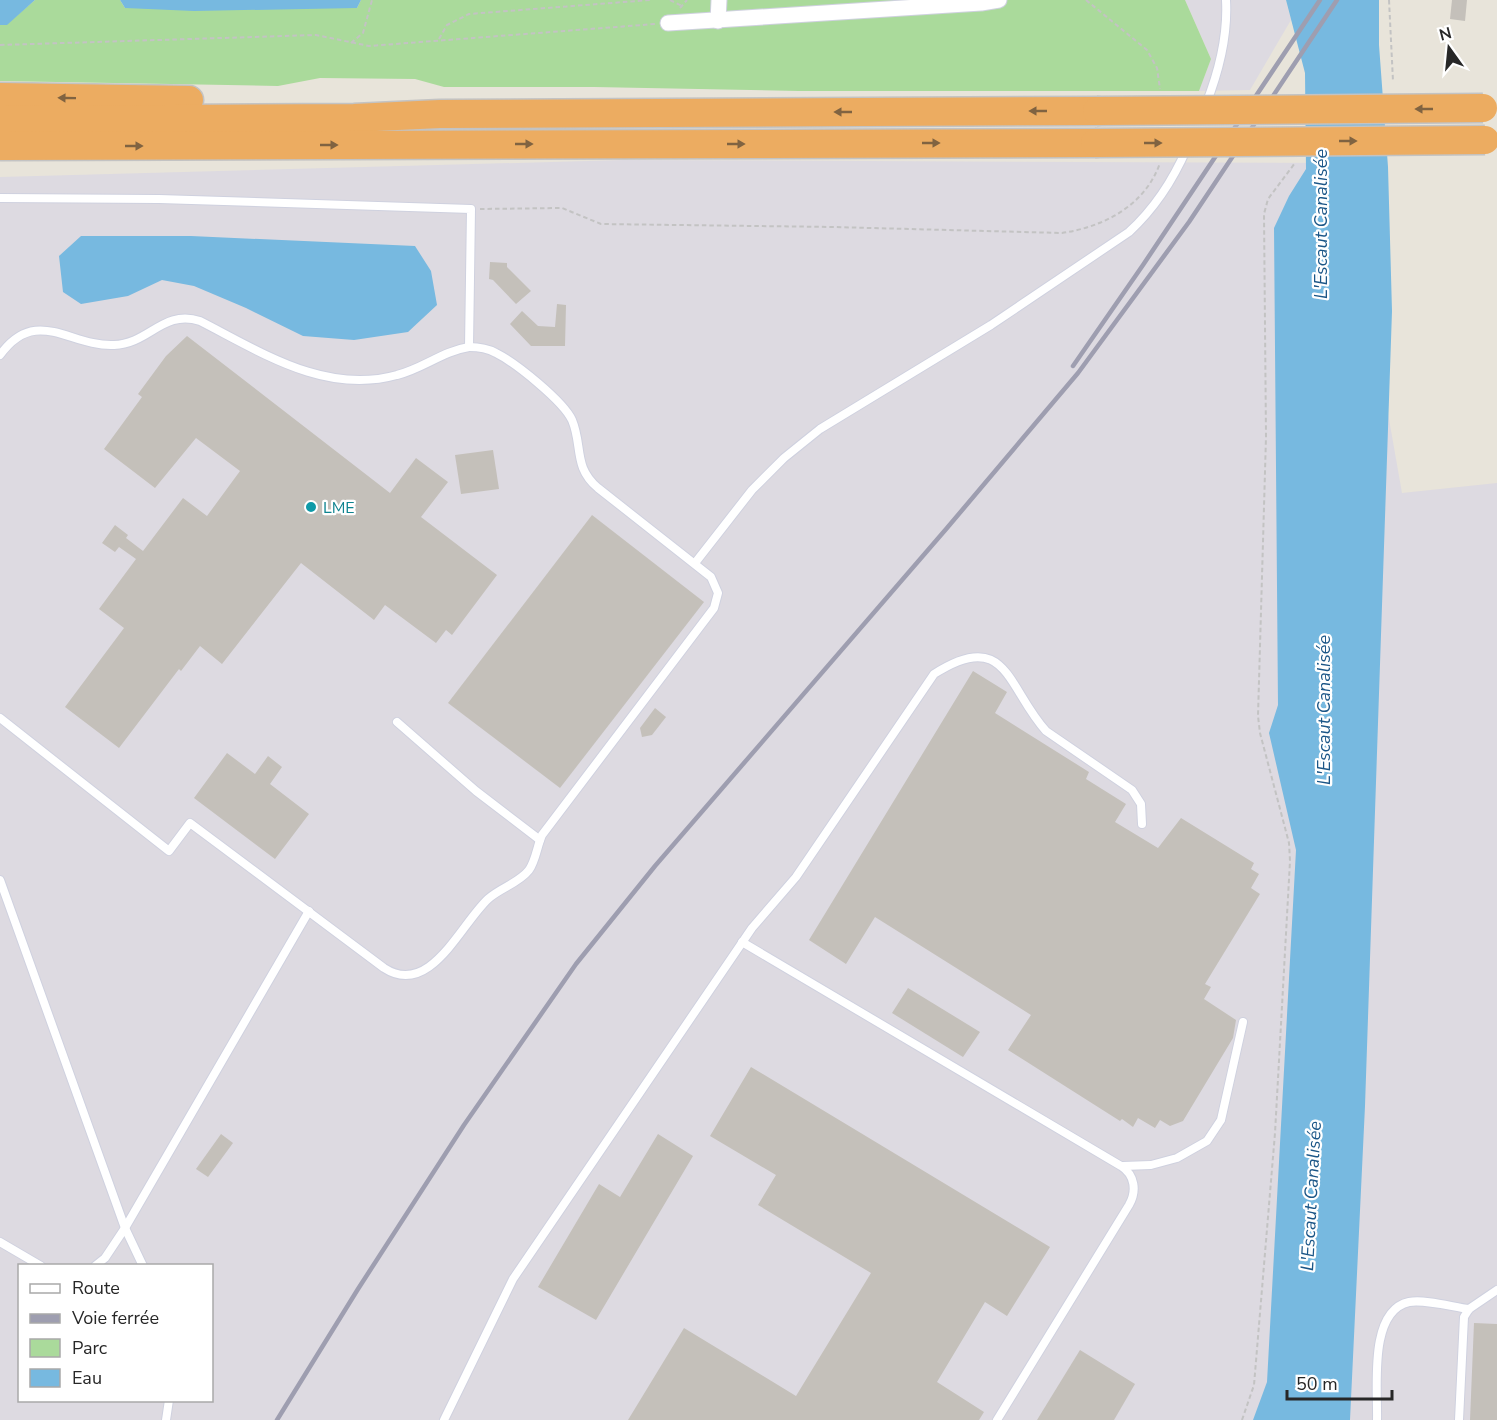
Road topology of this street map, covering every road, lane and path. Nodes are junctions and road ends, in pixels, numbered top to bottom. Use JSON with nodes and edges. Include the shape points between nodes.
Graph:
{"nodes":[{"id":1,"x":372,"y":0,"type":"edge"},
{"id":2,"x":650,"y":0,"type":"edge"},
{"id":3,"x":670,"y":0,"type":"edge"},
{"id":4,"x":719,"y":0,"type":"edge"},
{"id":5,"x":999,"y":0,"type":"edge"},
{"id":6,"x":1226,"y":0,"type":"edge"},
{"id":7,"x":1389,"y":0,"type":"edge"},
{"id":8,"x":682,"y":6,"type":"dead end"},
{"id":9,"x":718,"y":21,"type":"junction"},
{"id":10,"x":668,"y":23,"type":"joint"},
{"id":11,"x":438,"y":41,"type":"junction"},
{"id":12,"x":351,"y":43,"type":"junction"},
{"id":13,"x":0,"y":45,"type":"edge"},
{"id":14,"x":1393,"y":81,"type":"dead end"},
{"id":15,"x":0,"y":97,"type":"edge"},
{"id":16,"x":1497,"y":108,"type":"edge"},
{"id":17,"x":440,"y":114,"type":"junction"},
{"id":18,"x":0,"y":120,"type":"edge"},
{"id":19,"x":1197,"y":123,"type":"dead end"},
{"id":20,"x":1193,"y":133,"type":"dead end"},
{"id":21,"x":1497,"y":140,"type":"edge"},
{"id":22,"x":0,"y":146,"type":"edge"},
{"id":23,"x":75,"y":146,"type":"junction"},
{"id":24,"x":0,"y":153,"type":"edge"},
{"id":25,"x":1295,"y":163,"type":"dead end"},
{"id":26,"x":0,"y":198,"type":"edge"},
{"id":27,"x":471,"y":209,"type":"junction"},
{"id":28,"x":1112,"y":217,"type":"dead end"},
{"id":29,"x":469,"y":347,"type":"junction"},
{"id":30,"x":0,"y":355,"type":"edge"},
{"id":31,"x":695,"y":563,"type":"junction"},
{"id":32,"x":0,"y":718,"type":"edge"},
{"id":33,"x":397,"y":722,"type":"dead end"},
{"id":34,"x":1143,"y":824,"type":"dead end"},
{"id":35,"x":540,"y":840,"type":"junction"},
{"id":36,"x":0,"y":880,"type":"edge"},
{"id":37,"x":309,"y":911,"type":"junction"},
{"id":38,"x":742,"y":942,"type":"junction"},
{"id":39,"x":1243,"y":1022,"type":"dead end"},
{"id":40,"x":1121,"y":1166,"type":"junction"},
{"id":41,"x":125,"y":1228,"type":"junction"},
{"id":42,"x":0,"y":1242,"type":"edge"},
{"id":43,"x":38,"y":1264,"type":"edge"},
{"id":44,"x":98,"y":1264,"type":"edge"},
{"id":45,"x":142,"y":1264,"type":"edge"},
{"id":46,"x":1497,"y":1290,"type":"edge"},
{"id":47,"x":1469,"y":1310,"type":"junction"},
{"id":48,"x":169,"y":1402,"type":"edge"},
{"id":49,"x":166,"y":1420,"type":"edge"},
{"id":50,"x":444,"y":1420,"type":"edge"},
{"id":51,"x":997,"y":1420,"type":"edge"},
{"id":52,"x":1242,"y":1420,"type":"edge"},
{"id":53,"x":1377,"y":1420,"type":"edge"},
{"id":54,"x":1459,"y":1420,"type":"edge"}],
"edges":[{"from":1,"to":12,"type":"path","via":[[363,33]]},
{"from":2,"to":11,"type":"path","via":[[469,14],[447,25]]},
{"from":3,"to":8,"type":"path"},
{"from":4,"to":9,"type":"street"},
{"from":5,"to":9,"type":"street"},
{"from":6,"to":19,"type":"lane","via":[[1221,57]]},
{"from":7,"to":14,"type":"path"},
{"from":9,"to":10,"type":"street"},
{"from":10,"to":11,"type":"path"},
{"from":11,"to":12,"type":"path","via":[[369,46]]},
{"from":12,"to":13,"type":"path","via":[[316,36]]},
{"from":17,"to":15,"type":"highway","one_way":true,"via":[[327,102]]},
{"from":16,"to":17,"type":"highway","one_way":true,"bridge":true},
{"from":17,"to":18,"type":"highway"},
{"from":20,"to":31,"type":"lane","via":[[1170,181],[1129,232],[976,334],[820,429],[752,490]]},
{"from":23,"to":21,"type":"highway","one_way":true,"bridge":true},
{"from":22,"to":23,"type":"highway"},
{"from":23,"to":24,"type":"highway"},
{"from":25,"to":52,"type":"path","via":[[1268,199],[1264,214],[1266,437],[1258,716],[1290,861],[1275,1133],[1256,1362],[1254,1384]]},
{"from":26,"to":27,"type":"lane"},
{"from":27,"to":28,"type":"path","via":[[562,208],[601,224],[1052,233],[1084,229]]},
{"from":27,"to":29,"type":"lane"},
{"from":29,"to":30,"type":"lane","via":[[387,378],[337,379],[289,366],[200,321],[178,317],[136,340],[114,345],[50,331],[27,332],[14,338]]},
{"from":29,"to":31,"type":"lane","via":[[498,353],[556,398],[571,418],[587,477]]},
{"from":31,"to":35,"type":"lane","via":[[717,588],[714,608]]},
{"from":32,"to":37,"type":"lane","via":[[169,851],[190,823]]},
{"from":33,"to":35,"type":"lane"},
{"from":34,"to":38,"type":"lane","via":[[1142,804],[1132,790],[1046,731],[1001,666],[975,656],[951,663],[934,674],[796,877]]},
{"from":35,"to":37,"type":"lane","via":[[525,873],[489,898],[435,962],[417,974],[403,976],[390,972]]},
{"from":36,"to":41,"type":"lane"},
{"from":37,"to":41,"type":"lane"},
{"from":38,"to":40,"type":"lane"},
{"from":38,"to":50,"type":"lane","via":[[513,1279]]},
{"from":39,"to":40,"type":"lane","via":[[1221,1120],[1207,1141],[1177,1158],[1151,1165]]},
{"from":40,"to":51,"type":"lane","via":[[1131,1174],[1132,1199]]},
{"from":41,"to":44,"type":"lane"},
{"from":41,"to":45,"type":"lane"},
{"from":42,"to":43,"type":"lane"},
{"from":46,"to":47,"type":"lane"},
{"from":47,"to":53,"type":"lane","via":[[1413,1301],[1388,1318],[1380,1338]]},
{"from":47,"to":54,"type":"lane","via":[[1462,1322]]},
{"from":48,"to":49,"type":"lane"}]}
